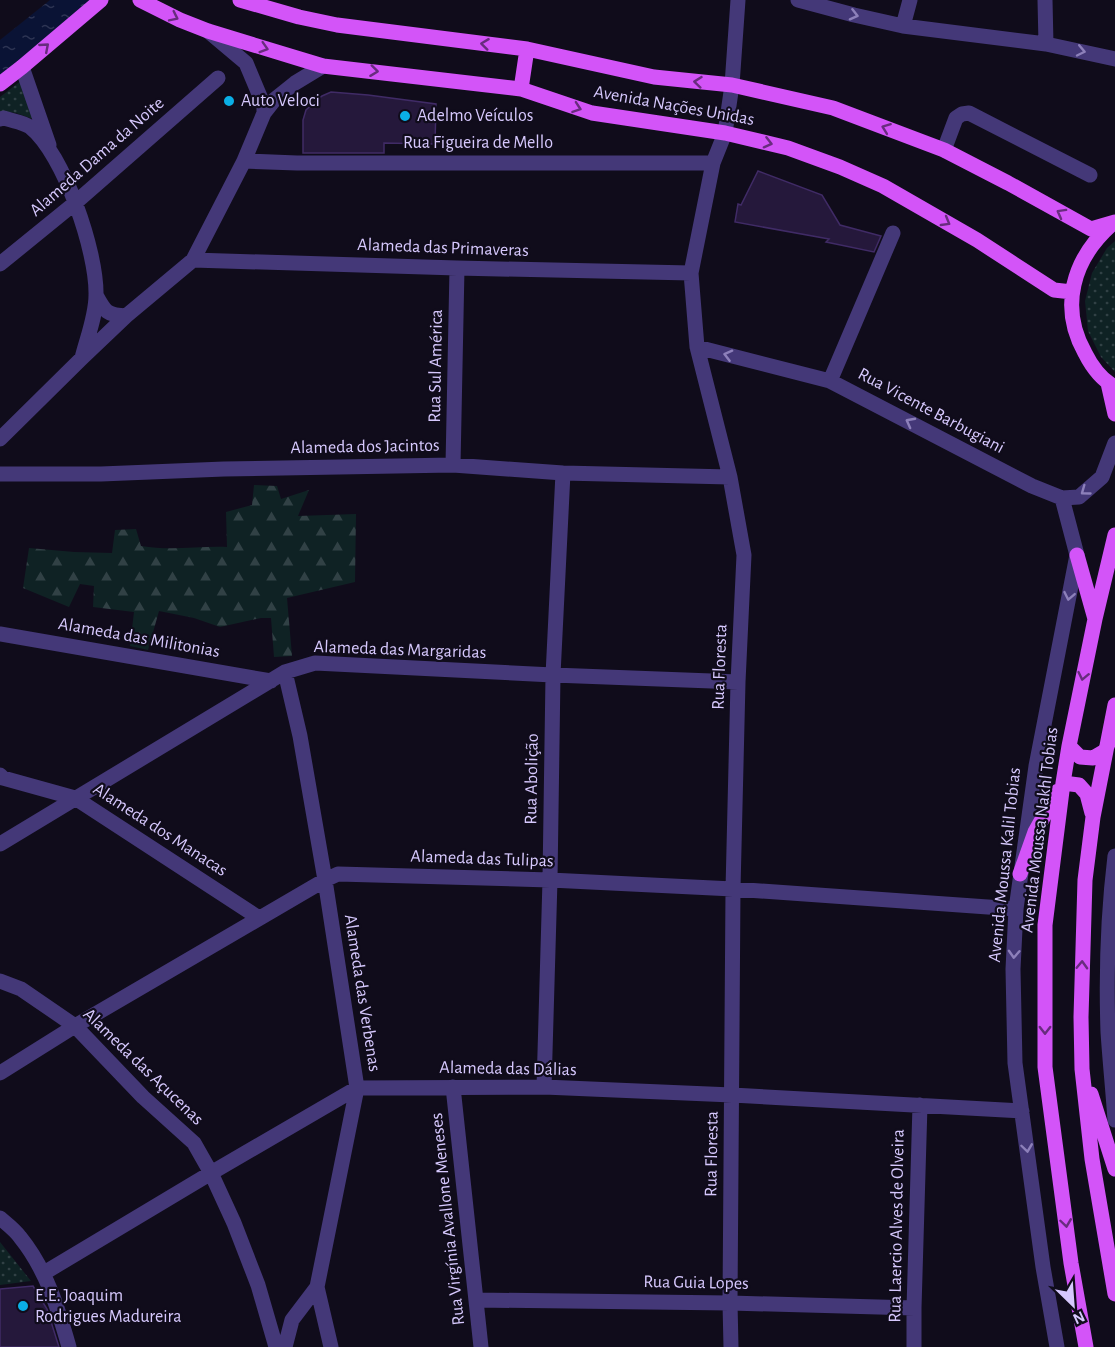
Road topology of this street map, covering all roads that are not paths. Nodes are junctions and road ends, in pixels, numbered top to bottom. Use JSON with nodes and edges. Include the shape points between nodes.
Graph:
{"nodes":[{"id":1,"x":101,"y":0,"type":"edge"},
{"id":2,"x":140,"y":0,"type":"edge"},
{"id":3,"x":738,"y":0,"type":"edge"},
{"id":4,"x":798,"y":0,"type":"edge"},
{"id":5,"x":910,"y":0,"type":"edge"},
{"id":6,"x":1045,"y":0,"type":"edge"},
{"id":7,"x":242,"y":1,"type":"edge"},
{"id":8,"x":903,"y":26,"type":"junction"},
{"id":9,"x":208,"y":31,"type":"junction"},
{"id":10,"x":1046,"y":44,"type":"junction"},
{"id":11,"x":527,"y":49,"type":"junction"},
{"id":12,"x":1115,"y":59,"type":"edge"},
{"id":13,"x":322,"y":66,"type":"junction"},
{"id":14,"x":22,"y":67,"type":"junction"},
{"id":15,"x":218,"y":78,"type":"dead end"},
{"id":16,"x":0,"y":84,"type":"edge"},
{"id":17,"x":732,"y":85,"type":"junction"},
{"id":18,"x":521,"y":89,"type":"junction"},
{"id":19,"x":264,"y":113,"type":"junction"},
{"id":20,"x":0,"y":118,"type":"edge"},
{"id":21,"x":725,"y":133,"type":"junction"},
{"id":22,"x":944,"y":150,"type":"junction"},
{"id":23,"x":51,"y":151,"type":"junction"},
{"id":24,"x":244,"y":160,"type":"junction"},
{"id":25,"x":712,"y":163,"type":"junction"},
{"id":26,"x":1090,"y":175,"type":"dead end"},
{"id":27,"x":75,"y":203,"type":"junction"},
{"id":28,"x":1115,"y":222,"type":"edge"},
{"id":29,"x":893,"y":233,"type":"dead end"},
{"id":30,"x":193,"y":260,"type":"junction"},
{"id":31,"x":0,"y":264,"type":"edge"},
{"id":32,"x":457,"y":268,"type":"junction"},
{"id":33,"x":691,"y":273,"type":"junction"},
{"id":34,"x":1072,"y":292,"type":"junction"},
{"id":35,"x":96,"y":295,"type":"junction"},
{"id":36,"x":126,"y":316,"type":"junction"},
{"id":37,"x":697,"y":347,"type":"junction"},
{"id":38,"x":82,"y":358,"type":"junction"},
{"id":39,"x":830,"y":381,"type":"junction"},
{"id":40,"x":1112,"y":385,"type":"edge"},
{"id":41,"x":1115,"y":414,"type":"edge"},
{"id":42,"x":0,"y":439,"type":"edge"},
{"id":43,"x":1115,"y":443,"type":"edge"},
{"id":44,"x":453,"y":465,"type":"junction"},
{"id":45,"x":563,"y":473,"type":"junction"},
{"id":46,"x":0,"y":474,"type":"edge"},
{"id":47,"x":730,"y":477,"type":"junction"},
{"id":48,"x":1062,"y":498,"type":"junction"},
{"id":49,"x":1115,"y":535,"type":"edge"},
{"id":50,"x":1077,"y":555,"type":"junction"},
{"id":51,"x":1095,"y":619,"type":"junction"},
{"id":52,"x":0,"y":634,"type":"edge"},
{"id":53,"x":285,"y":672,"type":"junction"},
{"id":54,"x":553,"y":675,"type":"junction"},
{"id":55,"x":271,"y":681,"type":"junction"},
{"id":56,"x":738,"y":682,"type":"junction"},
{"id":57,"x":1115,"y":705,"type":"edge"},
{"id":58,"x":1115,"y":725,"type":"edge"},
{"id":59,"x":1069,"y":746,"type":"junction"},
{"id":60,"x":1105,"y":751,"type":"junction"},
{"id":61,"x":0,"y":775,"type":"edge"},
{"id":62,"x":1063,"y":783,"type":"junction"},
{"id":63,"x":75,"y":798,"type":"junction"},
{"id":64,"x":1093,"y":817,"type":"junction"},
{"id":65,"x":0,"y":844,"type":"edge"},
{"id":66,"x":1115,"y":856,"type":"edge"},
{"id":67,"x":1020,"y":874,"type":"junction"},
{"id":68,"x":325,"y":880,"type":"junction"},
{"id":69,"x":550,"y":880,"type":"junction"},
{"id":70,"x":733,"y":889,"type":"junction"},
{"id":71,"x":1016,"y":909,"type":"junction"},
{"id":72,"x":259,"y":918,"type":"junction"},
{"id":73,"x":1112,"y":926,"type":"edge"},
{"id":74,"x":0,"y":981,"type":"edge"},
{"id":75,"x":75,"y":1026,"type":"junction"},
{"id":76,"x":1108,"y":1033,"type":"junction"},
{"id":77,"x":1115,"y":1049,"type":"edge"},
{"id":78,"x":1083,"y":1069,"type":"junction"},
{"id":79,"x":0,"y":1073,"type":"edge"},
{"id":80,"x":453,"y":1087,"type":"junction"},
{"id":81,"x":544,"y":1087,"type":"junction"},
{"id":82,"x":357,"y":1088,"type":"junction"},
{"id":83,"x":732,"y":1095,"type":"junction"},
{"id":84,"x":920,"y":1105,"type":"junction"},
{"id":85,"x":1022,"y":1111,"type":"junction"},
{"id":86,"x":1115,"y":1120,"type":"edge"},
{"id":87,"x":1115,"y":1168,"type":"edge"},
{"id":88,"x":211,"y":1173,"type":"junction"},
{"id":89,"x":0,"y":1218,"type":"edge"},
{"id":90,"x":44,"y":1273,"type":"junction"},
{"id":91,"x":317,"y":1287,"type":"junction"},
{"id":92,"x":1115,"y":1294,"type":"edge"},
{"id":93,"x":477,"y":1300,"type":"junction"},
{"id":94,"x":730,"y":1303,"type":"junction"},
{"id":95,"x":914,"y":1308,"type":"junction"},
{"id":96,"x":69,"y":1347,"type":"edge"},
{"id":97,"x":276,"y":1347,"type":"edge"},
{"id":98,"x":285,"y":1347,"type":"edge"},
{"id":99,"x":331,"y":1347,"type":"edge"},
{"id":100,"x":481,"y":1347,"type":"edge"},
{"id":101,"x":731,"y":1347,"type":"edge"},
{"id":102,"x":914,"y":1347,"type":"edge"},
{"id":103,"x":1057,"y":1347,"type":"edge"},
{"id":104,"x":1086,"y":1347,"type":"edge"}],
"edges":[{"from":14,"to":1,"type":"main road","one_way":true},
{"from":2,"to":9,"type":"main road","name":"Avenida Nações Unidas","one_way":true},
{"from":3,"to":17,"type":"street","name":"Rua Floresta"},
{"from":4,"to":8,"type":"street","one_way":true},
{"from":5,"to":8,"type":"street"},
{"from":6,"to":10,"type":"street"},
{"from":11,"to":7,"type":"main road","name":"Avenida Nações Unidas","one_way":true,"via":[[337,25]]},
{"from":8,"to":10,"type":"street"},
{"from":9,"to":13,"type":"main road","name":"Avenida Nações Unidas","one_way":true},
{"from":9,"to":19,"type":"street","via":[[246,63]]},
{"from":10,"to":12,"type":"street","one_way":true},
{"from":17,"to":11,"type":"main road","name":"Avenida Nações Unidas","one_way":true,"via":[[654,77]]},
{"from":11,"to":18,"type":"main road"},
{"from":13,"to":18,"type":"main road","name":"Avenida Nações Unidas","one_way":true},
{"from":13,"to":19,"type":"street","via":[[275,99]]},
{"from":14,"to":16,"type":"main road"},
{"from":14,"to":23,"type":"street"},
{"from":15,"to":27,"type":"street","name":"Alameda Dama da Noite"},
{"from":17,"to":21,"type":"street","name":"Rua Floresta"},
{"from":22,"to":17,"type":"main road","name":"Avenida Nações Unidas","one_way":true,"via":[[833,108]]},
{"from":18,"to":21,"type":"main road","name":"Avenida Nações Unidas","one_way":true,"via":[[592,113]]},
{"from":19,"to":24,"type":"street"},
{"from":20,"to":23,"type":"street","via":[[28,126]]},
{"from":21,"to":25,"type":"street","name":"Rua Floresta"},
{"from":21,"to":34,"type":"main road","name":"Avenida Nações Unidas","one_way":true,"via":[[788,148],[883,186],[1054,290]]},
{"from":22,"to":26,"type":"street","via":[[956,118],[969,113]]},
{"from":28,"to":22,"type":"main road","name":"Avenida Nações Unidas","one_way":true,"via":[[1090,229]]},
{"from":23,"to":27,"type":"street"},
{"from":24,"to":25,"type":"street","name":"Rua Figueira de Mello"},
{"from":24,"to":30,"type":"street"},
{"from":25,"to":33,"type":"street","name":"Rua Floresta"},
{"from":27,"to":31,"type":"street","name":"Alameda Dama da Noite"},
{"from":27,"to":35,"type":"street","via":[[92,253]]},
{"from":28,"to":34,"type":"main road","name":"Avenida Nações Unidas","via":[[1086,253]]},
{"from":29,"to":39,"type":"street"},
{"from":30,"to":32,"type":"street","name":"Alameda das Primaveras"},
{"from":30,"to":36,"type":"street"},
{"from":32,"to":33,"type":"street","name":"Alameda das Primaveras"},
{"from":32,"to":44,"type":"street","name":"Rua Sul América"},
{"from":33,"to":37,"type":"street","name":"Rua Floresta"},
{"from":34,"to":40,"type":"main road","name":"Avenida Nações Unidas","via":[[1072,318],[1078,342],[1091,365]]},
{"from":35,"to":36,"type":"street","via":[[104,310]]},
{"from":35,"to":38,"type":"street"},
{"from":36,"to":38,"type":"street"},
{"from":39,"to":37,"type":"street","name":"Rua Vicente Barbugiani","one_way":true},
{"from":37,"to":47,"type":"street","name":"Rua Floresta"},
{"from":38,"to":42,"type":"street"},
{"from":48,"to":39,"type":"street","name":"Rua Vicente Barbugiani","one_way":true},
{"from":40,"to":41,"type":"main road"},
{"from":43,"to":48,"type":"street","one_way":true,"via":[[1102,477],[1079,497]]},
{"from":44,"to":45,"type":"street","name":"Alameda dos Jacintos"},
{"from":44,"to":46,"type":"street","name":"Alameda dos Jacintos"},
{"from":45,"to":47,"type":"street","name":"Alameda dos Jacintos"},
{"from":45,"to":54,"type":"street","name":"Rua Abolição"},
{"from":47,"to":56,"type":"street","name":"Rua Floresta","via":[[744,555]]},
{"from":48,"to":50,"type":"street","name":"Avenida Moussa Kalil Tobias"},
{"from":49,"to":51,"type":"main road","name":"Avenida Moussa Nakhl Tobias"},
{"from":50,"to":51,"type":"main road"},
{"from":50,"to":67,"type":"street","name":"Avenida Moussa Kalil Tobias","one_way":true,"via":[[1036,766]]},
{"from":51,"to":59,"type":"main road","name":"Avenida Moussa Nakhl Tobias","one_way":true},
{"from":52,"to":55,"type":"street","name":"Alameda das Militonias"},
{"from":53,"to":54,"type":"street","name":"Alameda das Margaridas","via":[[315,663]]},
{"from":53,"to":55,"type":"street","name":"Alameda das Margaridas"},
{"from":53,"to":68,"type":"street","name":"Alameda das Verbenas"},
{"from":54,"to":56,"type":"street","name":"Alameda das Margaridas"},
{"from":54,"to":69,"type":"street","name":"Rua Abolição"},
{"from":55,"to":63,"type":"street","name":"Alameda das Margaridas"},
{"from":56,"to":70,"type":"street","name":"Rua Floresta"},
{"from":57,"to":60,"type":"main road"},
{"from":58,"to":60,"type":"main road"},
{"from":59,"to":60,"type":"main road","via":[[1080,757],[1092,758]]},
{"from":59,"to":62,"type":"main road","name":"Avenida Moussa Nakhl Tobias"},
{"from":60,"to":64,"type":"main road"},
{"from":61,"to":63,"type":"street","name":"Alameda dos Manacas"},
{"from":62,"to":64,"type":"main road","via":[[1079,785],[1087,794]]},
{"from":62,"to":67,"type":"main road","via":[[1035,832]]},
{"from":62,"to":104,"type":"main road","name":"Avenida Moussa Nakhl Tobias","one_way":true,"via":[[1045,925],[1045,1067]]},
{"from":63,"to":65,"type":"street","name":"Alameda das Margaridas"},
{"from":63,"to":72,"type":"street","name":"Alameda dos Manacas"},
{"from":78,"to":64,"type":"main road","one_way":true,"via":[[1080,1017],[1085,880]]},
{"from":66,"to":73,"type":"street","via":[[1110,894]]},
{"from":67,"to":71,"type":"street","name":"Avenida Moussa Kalil Tobias"},
{"from":68,"to":69,"type":"street","name":"Alameda das Tulipas","via":[[338,874]]},
{"from":68,"to":72,"type":"street","name":"Alameda das Tulipas"},
{"from":68,"to":82,"type":"street","name":"Alameda das Verbenas"},
{"from":69,"to":70,"type":"street","name":"Alameda das Tulipas"},
{"from":69,"to":81,"type":"street","name":"Rua Abolição"},
{"from":70,"to":71,"type":"street","name":"Alameda das Tulipas"},
{"from":70,"to":83,"type":"street","name":"Rua Floresta"},
{"from":71,"to":85,"type":"street","name":"Avenida Moussa Kalil Tobias","one_way":true,"via":[[1015,1063]]},
{"from":72,"to":75,"type":"street","name":"Alameda das Tulipas"},
{"from":73,"to":76,"type":"street","via":[[1107,979]]},
{"from":74,"to":75,"type":"street","name":"Alameda das Açucenas","via":[[21,989]]},
{"from":75,"to":79,"type":"street","name":"Alameda das Tulipas"},
{"from":75,"to":88,"type":"street","name":"Alameda das Açucenas","via":[[194,1143]]},
{"from":76,"to":77,"type":"street"},
{"from":76,"to":86,"type":"street"},
{"from":78,"to":87,"type":"main road"},
{"from":78,"to":92,"type":"main road","via":[[1092,1159]]},
{"from":80,"to":81,"type":"street","name":"Alameda das Dálias"},
{"from":80,"to":82,"type":"street","name":"Alameda das Dálias"},
{"from":80,"to":93,"type":"street","name":"Rua Virgínia Avallone Meneses"},
{"from":81,"to":83,"type":"street","name":"Alameda das Dálias"},
{"from":82,"to":88,"type":"street","name":"Alameda das Dálias"},
{"from":82,"to":91,"type":"street","name":"Alameda das Verbenas"},
{"from":83,"to":84,"type":"street","name":"Alameda das Dálias"},
{"from":83,"to":94,"type":"street","name":"Rua Floresta"},
{"from":84,"to":85,"type":"street","name":"Alameda das Dálias"},
{"from":84,"to":95,"type":"street","name":"Rua Laercio Alves de Olveira"},
{"from":85,"to":103,"type":"street","name":"Avenida Moussa Kalil Tobias","one_way":true},
{"from":88,"to":90,"type":"street","name":"Alameda das Dálias"},
{"from":88,"to":97,"type":"street","name":"Alameda das Açucenas","via":[[258,1285]]},
{"from":89,"to":90,"type":"street","via":[[20,1236]]},
{"from":90,"to":96,"type":"street"},
{"from":91,"to":98,"type":"street","name":"Alameda das Verbenas","via":[[292,1320]]},
{"from":91,"to":99,"type":"street"},
{"from":93,"to":94,"type":"street","name":"Rua Guia Lopes"},
{"from":93,"to":100,"type":"street","name":"Rua Virgínia Avallone Meneses"},
{"from":94,"to":95,"type":"street","name":"Rua Guia Lopes"},
{"from":94,"to":101,"type":"street","name":"Rua Floresta"},
{"from":95,"to":102,"type":"street","name":"Rua Laercio Alves de Olveira"}]}
